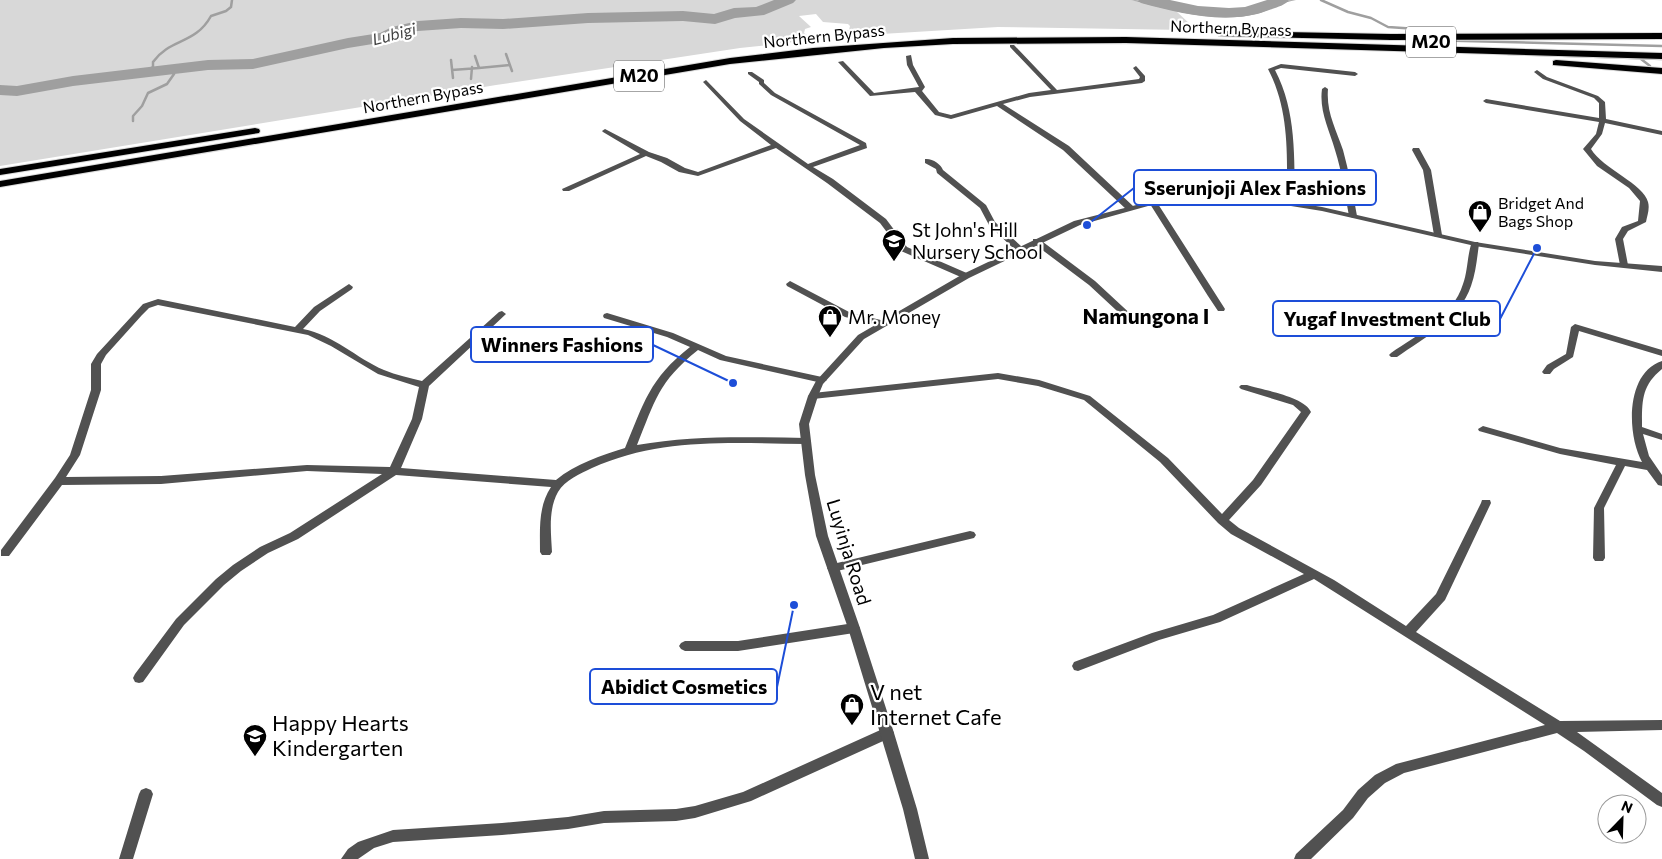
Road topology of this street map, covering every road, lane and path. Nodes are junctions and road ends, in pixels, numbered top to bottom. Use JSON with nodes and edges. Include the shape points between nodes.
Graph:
{"nodes":[{"id":1,"x":1200,"y":36,"type":"junction"},
{"id":2,"x":1662,"y":36,"type":"edge"},
{"id":3,"x":1285,"y":45,"type":"junction"},
{"id":4,"x":1012,"y":46,"type":"dead end"},
{"id":5,"x":1662,"y":49,"type":"edge"},
{"id":6,"x":909,"y":56,"type":"dead end"},
{"id":7,"x":1662,"y":56,"type":"edge"},
{"id":8,"x":841,"y":62,"type":"dead end"},
{"id":9,"x":1136,"y":68,"type":"dead end"},
{"id":10,"x":1662,"y":71,"type":"edge"},
{"id":11,"x":1537,"y":72,"type":"dead end"},
{"id":12,"x":750,"y":73,"type":"dead end"},
{"id":13,"x":1355,"y":74,"type":"dead end"},
{"id":14,"x":706,"y":82,"type":"dead end"},
{"id":15,"x":1325,"y":89,"type":"dead end"},
{"id":16,"x":919,"y":90,"type":"junction"},
{"id":17,"x":1055,"y":90,"type":"junction"},
{"id":18,"x":1486,"y":101,"type":"dead end"},
{"id":19,"x":997,"y":103,"type":"junction"},
{"id":20,"x":1602,"y":120,"type":"junction"},
{"id":21,"x":605,"y":131,"type":"dead end"},
{"id":22,"x":1662,"y":133,"type":"edge"},
{"id":23,"x":778,"y":146,"type":"junction"},
{"id":24,"x":1416,"y":150,"type":"dead end"},
{"id":25,"x":646,"y":154,"type":"junction"},
{"id":26,"x":928,"y":161,"type":"dead end"},
{"id":27,"x":807,"y":167,"type":"junction"},
{"id":28,"x":0,"y":172,"type":"edge"},
{"id":29,"x":0,"y":184,"type":"edge"},
{"id":30,"x":566,"y":189,"type":"dead end"},
{"id":31,"x":1154,"y":204,"type":"junction"},
{"id":32,"x":1292,"y":204,"type":"junction"},
{"id":33,"x":1130,"y":208,"type":"junction"},
{"id":34,"x":1352,"y":216,"type":"junction"},
{"id":35,"x":1438,"y":236,"type":"junction"},
{"id":36,"x":1036,"y":241,"type":"junction"},
{"id":37,"x":1475,"y":244,"type":"junction"},
{"id":38,"x":1019,"y":249,"type":"junction"},
{"id":39,"x":1624,"y":265,"type":"junction"},
{"id":40,"x":1662,"y":269,"type":"edge"},
{"id":41,"x":966,"y":276,"type":"junction"},
{"id":42,"x":790,"y":284,"type":"dead end"},
{"id":43,"x":349,"y":287,"type":"dead end"},
{"id":44,"x":1222,"y":309,"type":"dead end"},
{"id":45,"x":502,"y":314,"type":"dead end"},
{"id":46,"x":607,"y":316,"type":"dead end"},
{"id":47,"x":1133,"y":321,"type":"dead end"},
{"id":48,"x":882,"y":323,"type":"junction"},
{"id":49,"x":298,"y":329,"type":"junction"},
{"id":50,"x":696,"y":347,"type":"junction"},
{"id":51,"x":1662,"y":353,"type":"edge"},
{"id":52,"x":1394,"y":354,"type":"dead end"},
{"id":53,"x":1662,"y":364,"type":"edge"},
{"id":54,"x":1547,"y":372,"type":"dead end"},
{"id":55,"x":822,"y":380,"type":"junction"},
{"id":56,"x":424,"y":385,"type":"junction"},
{"id":57,"x":1244,"y":387,"type":"dead end"},
{"id":58,"x":813,"y":396,"type":"junction"},
{"id":59,"x":1483,"y":429,"type":"dead end"},
{"id":60,"x":1636,"y":429,"type":"junction"},
{"id":61,"x":1662,"y":437,"type":"edge"},
{"id":62,"x":806,"y":441,"type":"junction"},
{"id":63,"x":630,"y":449,"type":"junction"},
{"id":64,"x":1622,"y":462,"type":"junction"},
{"id":65,"x":1648,"y":467,"type":"junction"},
{"id":66,"x":394,"y":471,"type":"junction"},
{"id":67,"x":59,"y":481,"type":"junction"},
{"id":68,"x":1662,"y":482,"type":"edge"},
{"id":69,"x":558,"y":484,"type":"junction"},
{"id":70,"x":1486,"y":503,"type":"dead end"},
{"id":71,"x":1222,"y":520,"type":"junction"},
{"id":72,"x":970,"y":536,"type":"dead end"},
{"id":73,"x":546,"y":552,"type":"dead end"},
{"id":74,"x":4,"y":553,"type":"dead end"},
{"id":75,"x":1600,"y":558,"type":"dead end"},
{"id":76,"x":833,"y":568,"type":"junction"},
{"id":77,"x":1313,"y":575,"type":"junction"},
{"id":78,"x":854,"y":628,"type":"junction"},
{"id":79,"x":1407,"y":632,"type":"junction"},
{"id":80,"x":685,"y":646,"type":"dead end"},
{"id":81,"x":1078,"y":666,"type":"dead end"},
{"id":82,"x":139,"y":678,"type":"dead end"},
{"id":83,"x":1662,"y":726,"type":"edge"},
{"id":84,"x":1559,"y":727,"type":"junction"},
{"id":85,"x":887,"y":733,"type":"junction"},
{"id":86,"x":146,"y":794,"type":"dead end"},
{"id":87,"x":1662,"y":801,"type":"edge"},
{"id":88,"x":126,"y":859,"type":"edge"},
{"id":89,"x":348,"y":859,"type":"edge"},
{"id":90,"x":922,"y":859,"type":"edge"},
{"id":91,"x":1301,"y":859,"type":"edge"}],
"edges":[{"from":1,"to":2,"type":"highway","via":[[1242,33],[1392,37]]},
{"from":1,"to":5,"type":"highway","name":"Northern Bypass","number":"M20"},
{"from":1,"to":28,"type":"highway","name":"Northern Bypass","number":"M20","via":[[1009,31],[795,45],[645,66]]},
{"from":3,"to":7,"type":"highway","name":"Northern Bypass","number":"M20"},
{"from":3,"to":10,"type":"highway"},
{"from":3,"to":29,"type":"highway","name":"Northern Bypass","number":"M20","via":[[990,40],[813,51],[721,63]]},
{"from":4,"to":17,"type":"street"},
{"from":6,"to":16,"type":"street","via":[[910,66],[922,87]]},
{"from":8,"to":16,"type":"street","via":[[872,95]]},
{"from":9,"to":17,"type":"street","via":[[1143,77],[1142,81]]},
{"from":11,"to":20,"type":"street","via":[[1596,97],[1603,105]]},
{"from":12,"to":27,"type":"street","via":[[773,94],[864,144]]},
{"from":13,"to":32,"type":"street","via":[[1280,66],[1271,69],[1278,78],[1286,106]]},
{"from":14,"to":23,"type":"street","via":[[742,120]]},
{"from":15,"to":34,"type":"street","via":[[1326,114],[1343,167]]},
{"from":16,"to":19,"type":"street","via":[[937,114],[944,116],[954,117]]},
{"from":17,"to":19,"type":"street"},
{"from":18,"to":20,"type":"street"},
{"from":19,"to":33,"type":"street","via":[[1066,148]]},
{"from":20,"to":22,"type":"street"},
{"from":20,"to":39,"type":"street","via":[[1599,134],[1587,149],[1590,156],[1644,199],[1642,222],[1625,229],[1619,239]]},
{"from":21,"to":25,"type":"street"},
{"from":23,"to":25,"type":"street","via":[[698,174]]},
{"from":23,"to":27,"type":"street"},
{"from":24,"to":35,"type":"street","via":[[1427,170]]},
{"from":25,"to":30,"type":"street"},
{"from":26,"to":38,"type":"street","via":[[983,207],[992,223]]},
{"from":27,"to":41,"type":"street","via":[[883,221],[904,249]]},
{"from":31,"to":32,"type":"street","name":"Luyinja Road","via":[[1194,199]]},
{"from":31,"to":33,"type":"street","name":"Luyinja Road"},
{"from":31,"to":44,"type":"street"},
{"from":32,"to":34,"type":"street","name":"Luyinja Road"},
{"from":33,"to":36,"type":"street","name":"Luyinja Road","via":[[1077,223]]},
{"from":34,"to":35,"type":"street","name":"Luyinja Road"},
{"from":35,"to":37,"type":"street","name":"Luyinja Road"},
{"from":36,"to":38,"type":"street","name":"Luyinja Road"},
{"from":36,"to":47,"type":"street"},
{"from":37,"to":39,"type":"street","name":"Luyinja Road"},
{"from":37,"to":52,"type":"street","via":[[1463,297],[1448,317]]},
{"from":38,"to":41,"type":"street","name":"Luyinja Road"},
{"from":39,"to":40,"type":"street","name":"Luyinja Road"},
{"from":41,"to":48,"type":"street","name":"Luyinja Road"},
{"from":42,"to":48,"type":"street","via":[[848,315]]},
{"from":43,"to":49,"type":"street","via":[[317,309]]},
{"from":45,"to":56,"type":"street"},
{"from":46,"to":50,"type":"street","via":[[670,335]]},
{"from":48,"to":55,"type":"street","name":"Luyinja Road","via":[[850,347]]},
{"from":49,"to":56,"type":"street","via":[[334,344],[381,372]]},
{"from":49,"to":67,"type":"street","via":[[160,302],[146,306],[96,364],[93,398],[75,455]]},
{"from":50,"to":55,"type":"street","via":[[723,358]]},
{"from":50,"to":63,"type":"street","via":[[660,381]]},
{"from":51,"to":54,"type":"street","via":[[1575,327],[1570,355]]},
{"from":53,"to":60,"type":"street","via":[[1648,376],[1640,390]]},
{"from":55,"to":58,"type":"street","name":"Luyinja Road"},
{"from":56,"to":66,"type":"street","via":[[417,418]]},
{"from":57,"to":71,"type":"street","via":[[1296,403],[1306,412],[1254,488]]},
{"from":58,"to":62,"type":"street","name":"Luyinja Road","via":[[804,424]]},
{"from":58,"to":71,"type":"street","via":[[998,376],[1049,386],[1087,398],[1164,460]]},
{"from":59,"to":64,"type":"street","via":[[1560,452]]},
{"from":60,"to":61,"type":"street"},
{"from":60,"to":65,"type":"street","via":[[1638,447]]},
{"from":62,"to":63,"type":"street","via":[[670,442]]},
{"from":62,"to":76,"type":"street","name":"Luyinja Road","via":[[822,536]]},
{"from":63,"to":69,"type":"street","via":[[589,465]]},
{"from":64,"to":65,"type":"street"},
{"from":64,"to":75,"type":"street","via":[[1600,508]]},
{"from":65,"to":68,"type":"street"},
{"from":66,"to":67,"type":"street","via":[[307,468],[162,480]]},
{"from":66,"to":69,"type":"street"},
{"from":66,"to":82,"type":"street","via":[[294,536],[237,568],[180,622]]},
{"from":67,"to":74,"type":"street"},
{"from":69,"to":73,"type":"street","via":[[547,508]]},
{"from":70,"to":79,"type":"street","via":[[1441,596]]},
{"from":71,"to":77,"type":"street","via":[[1258,545]]},
{"from":72,"to":76,"type":"street"},
{"from":76,"to":78,"type":"street","name":"Luyinja Road"},
{"from":77,"to":79,"type":"street"},
{"from":77,"to":81,"type":"street","via":[[1216,618],[1131,644]]},
{"from":78,"to":80,"type":"street","via":[[738,646]]},
{"from":78,"to":85,"type":"street","name":"Luyinja Road"},
{"from":79,"to":84,"type":"street"},
{"from":83,"to":84,"type":"street"},
{"from":84,"to":87,"type":"street"},
{"from":84,"to":91,"type":"street","via":[[1401,768],[1380,779],[1363,794],[1348,814]]},
{"from":85,"to":89,"type":"street","via":[[746,797],[695,812],[393,836],[376,840]]},
{"from":85,"to":90,"type":"street","name":"Luyinja Road"},
{"from":86,"to":88,"type":"street"}]}
